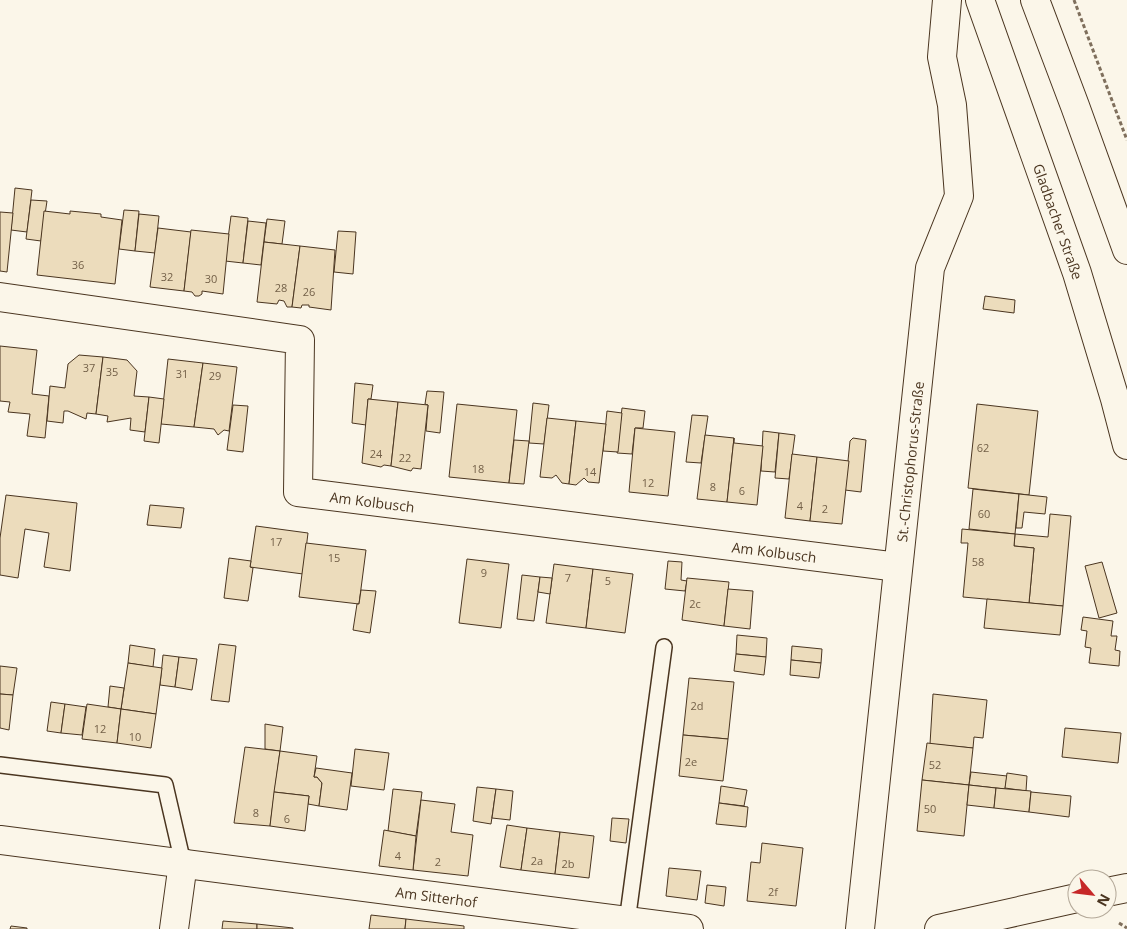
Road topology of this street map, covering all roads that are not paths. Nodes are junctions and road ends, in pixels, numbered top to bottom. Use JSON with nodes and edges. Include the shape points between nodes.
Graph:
{"nodes":[{"id":1,"x":947,"y":0,"type":"edge"},
{"id":2,"x":980,"y":0,"type":"edge"},
{"id":3,"x":1035,"y":0,"type":"edge"},
{"id":4,"x":1127,"y":250,"type":"edge"},
{"id":5,"x":0,"y":297,"type":"edge"},
{"id":6,"x":1127,"y":445,"type":"edge"},
{"id":7,"x":898,"y":567,"type":"junction"},
{"id":8,"x":664,"y":647,"type":"dead end"},
{"id":9,"x":0,"y":765,"type":"edge"},
{"id":10,"x":0,"y":840,"type":"edge"},
{"id":11,"x":183,"y":863,"type":"junction"},
{"id":12,"x":1067,"y":900,"type":"edge"},
{"id":13,"x":627,"y":922,"type":"junction"},
{"id":14,"x":174,"y":929,"type":"edge"},
{"id":15,"x":689,"y":929,"type":"edge"},
{"id":16,"x":860,"y":929,"type":"edge"},
{"id":17,"x":939,"y":929,"type":"edge"}],
"edges":[{"from":1,"to":7,"type":"street","name":"St.-Christophorus-Straße","via":[[942,57],[952,105],[959,196],[930,268]]},
{"from":2,"to":6,"type":"street","name":"Gladbacher Straße","via":[[1077,273]]},
{"from":3,"to":4,"type":"street"},
{"from":5,"to":7,"type":"street","name":"Am Kolbusch","via":[[300,340],[298,492]]},
{"from":7,"to":16,"type":"street","name":"St.-Christophorus-Straße"},
{"from":8,"to":13,"type":"lane"},
{"from":9,"to":11,"type":"lane","via":[[166,785]]},
{"from":10,"to":11,"type":"street","name":"Am Sitterhof"},
{"from":11,"to":13,"type":"street","name":"Am Sitterhof"},
{"from":11,"to":14,"type":"street"},
{"from":12,"to":17,"type":"street"},
{"from":13,"to":15,"type":"street","name":"Am Sitterhof"}]}
